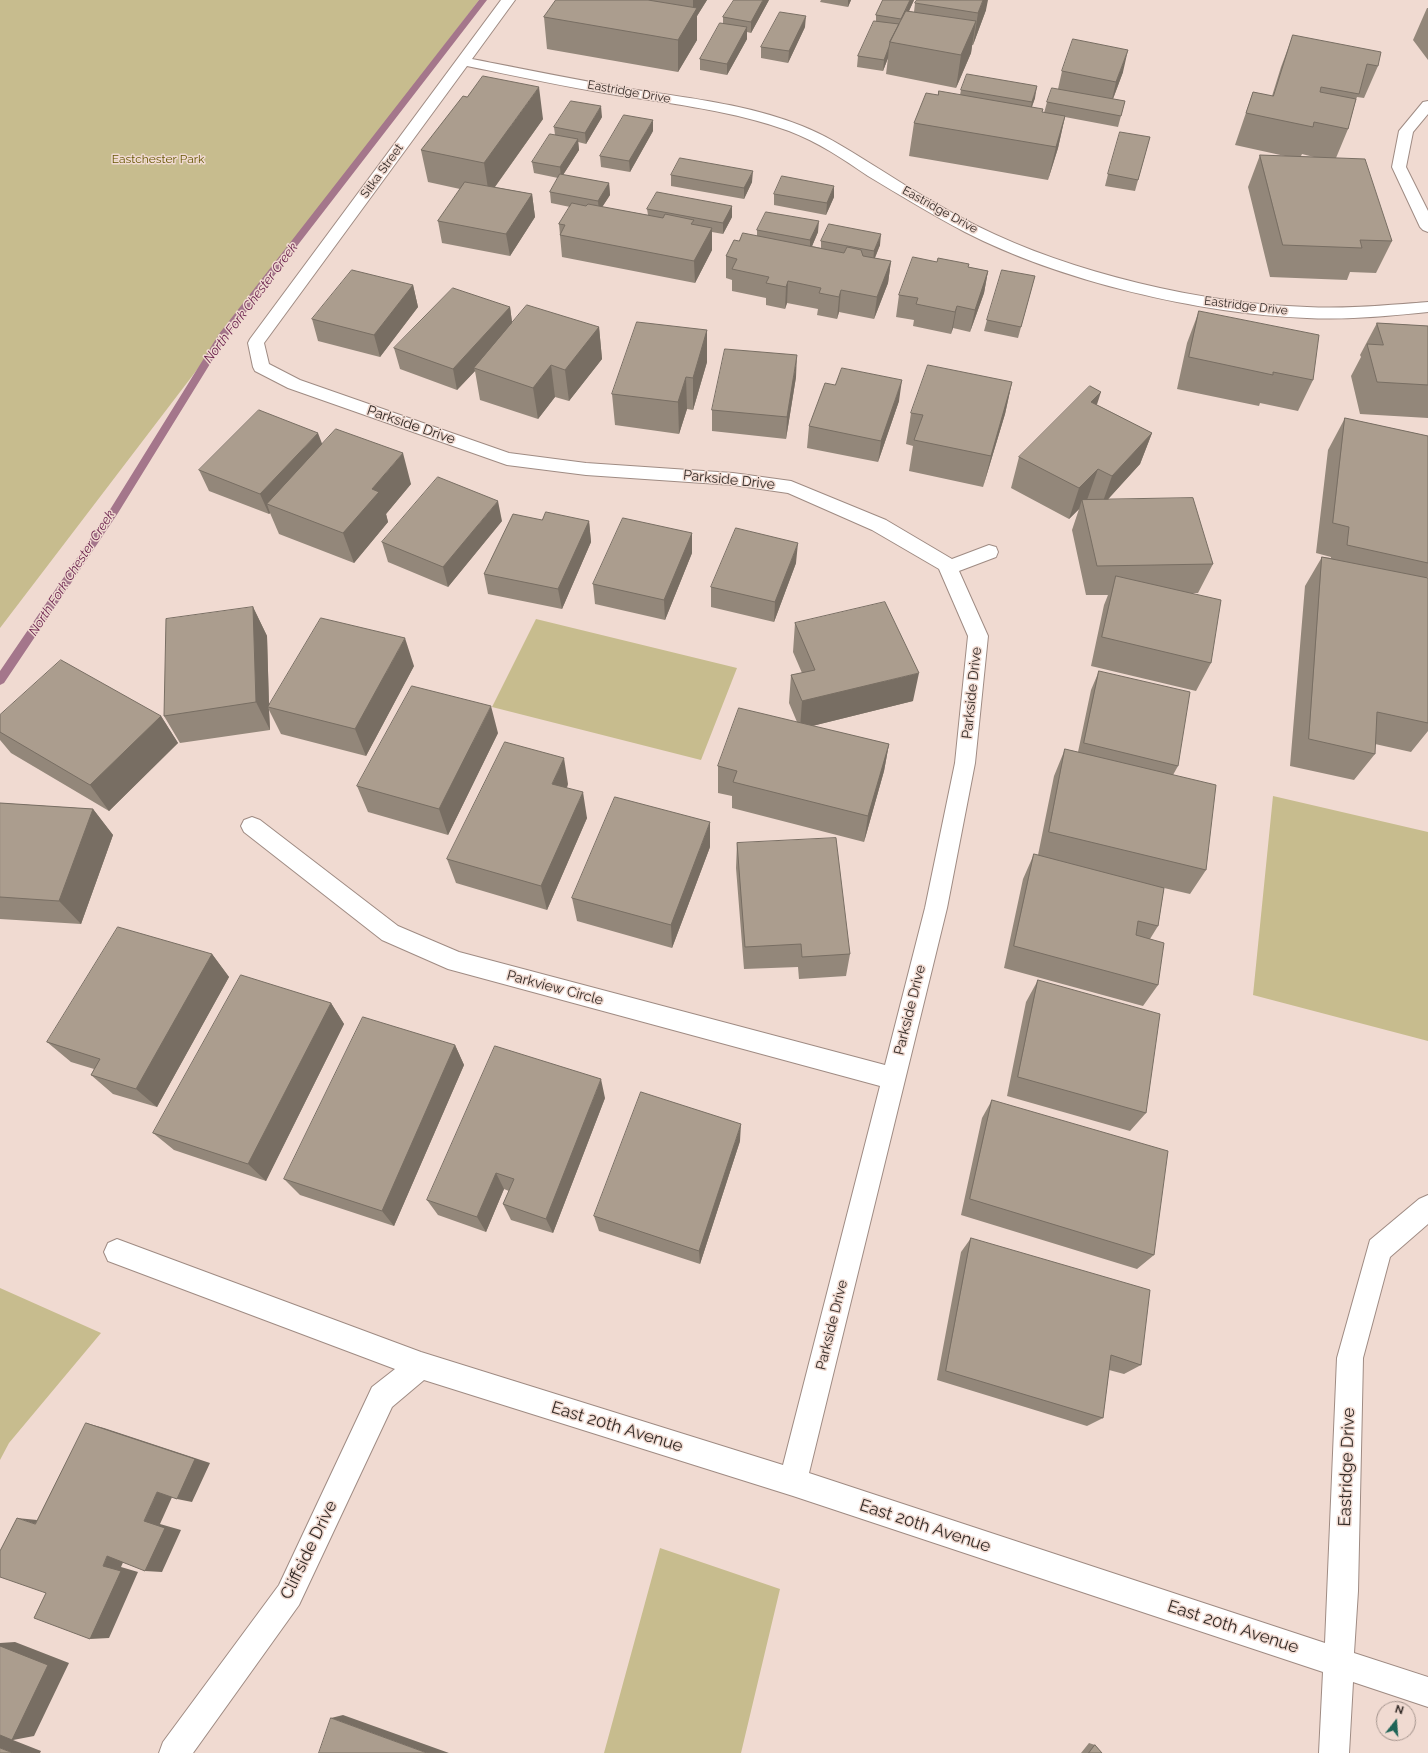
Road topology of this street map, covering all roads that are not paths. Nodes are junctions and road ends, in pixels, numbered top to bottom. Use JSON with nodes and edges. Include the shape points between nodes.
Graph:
{"nodes":[{"id":1,"x":508,"y":0,"type":"edge"},
{"id":2,"x":462,"y":61,"type":"junction"},
{"id":3,"x":1428,"y":106,"type":"edge"},
{"id":4,"x":1428,"y":227,"type":"edge"},
{"id":5,"x":1428,"y":307,"type":"edge"},
{"id":6,"x":256,"y":343,"type":"joint"},
{"id":7,"x":989,"y":552,"type":"dead end"},
{"id":8,"x":948,"y":568,"type":"junction"},
{"id":9,"x":252,"y":826,"type":"dead end"},
{"id":10,"x":893,"y":1078,"type":"junction"},
{"id":11,"x":1428,"y":1208,"type":"edge"},
{"id":12,"x":117,"y":1252,"type":"dead end"},
{"id":13,"x":421,"y":1365,"type":"junction"},
{"id":14,"x":793,"y":1482,"type":"junction"},
{"id":15,"x":1339,"y":1662,"type":"junction"},
{"id":16,"x":1428,"y":1692,"type":"edge"},
{"id":17,"x":174,"y":1753,"type":"edge"},
{"id":18,"x":1334,"y":1753,"type":"edge"}],
"edges":[{"from":1,"to":2,"type":"street","name":"Sitka Street"},
{"from":2,"to":5,"type":"street","name":"Eastridge Drive","via":[[611,90],[727,108],[801,129],[939,211],[997,240],[1118,283],[1199,301],[1292,312],[1378,312]]},
{"from":2,"to":6,"type":"street","name":"Sitka Street"},
{"from":3,"to":4,"type":"street","via":[[1406,131],[1399,167]]},
{"from":6,"to":8,"type":"street","name":"Parkside Drive","via":[[261,367],[294,384],[507,459],[586,469],[733,479],[791,487],[879,525],[946,564]]},
{"from":7,"to":8,"type":"street"},
{"from":8,"to":10,"type":"street","name":"Parkside Drive","via":[[978,636],[965,763],[936,908]]},
{"from":9,"to":10,"type":"street","name":"Parkview Circle","via":[[390,933],[456,962]]},
{"from":10,"to":14,"type":"street","name":"Parkside Drive"},
{"from":11,"to":15,"type":"street","name":"Eastridge Drive","via":[[1380,1249],[1350,1358]]},
{"from":12,"to":13,"type":"street","name":"East 20th Avenue"},
{"from":13,"to":14,"type":"street","name":"East 20th Avenue"},
{"from":13,"to":17,"type":"street","name":"Cliffside Drive","via":[[382,1397],[289,1595]]},
{"from":14,"to":15,"type":"street","name":"East 20th Avenue"},
{"from":15,"to":16,"type":"street","name":"East 20th Avenue"},
{"from":15,"to":18,"type":"street","name":"Eastridge Drive"}]}
